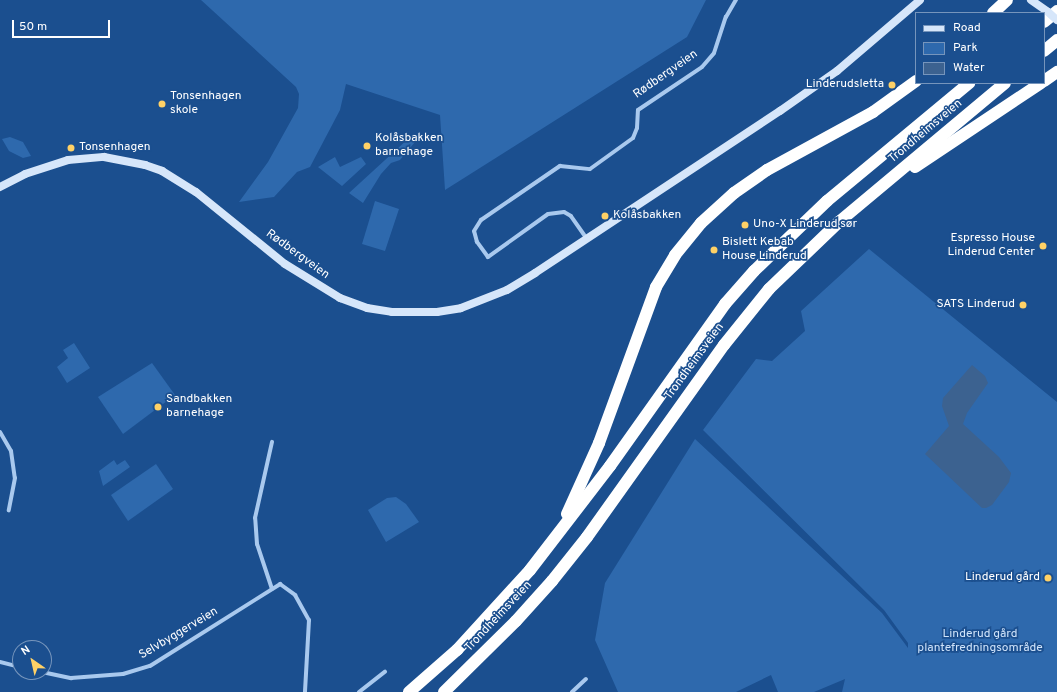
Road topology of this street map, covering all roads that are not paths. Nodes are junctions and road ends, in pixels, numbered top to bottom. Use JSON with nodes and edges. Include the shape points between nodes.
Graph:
{"nodes":[{"id":1,"x":736,"y":0,"type":"edge"},
{"id":2,"x":920,"y":0,"type":"edge"},
{"id":3,"x":1007,"y":0,"type":"edge"},
{"id":4,"x":1035,"y":1,"type":"edge"},
{"id":5,"x":994,"y":12,"type":"edge"},
{"id":6,"x":1050,"y":15,"type":"edge"},
{"id":7,"x":1057,"y":20,"type":"edge"},
{"id":8,"x":1057,"y":40,"type":"edge"},
{"id":9,"x":1045,"y":50,"type":"edge"},
{"id":10,"x":1057,"y":72,"type":"edge"},
{"id":11,"x":1045,"y":80,"type":"edge"},
{"id":12,"x":915,"y":82,"type":"edge"},
{"id":13,"x":968,"y":84,"type":"edge"},
{"id":14,"x":1005,"y":84,"type":"edge"},
{"id":15,"x":1040,"y":84,"type":"edge"},
{"id":16,"x":883,"y":186,"type":"junction"},
{"id":17,"x":0,"y":188,"type":"edge"},
{"id":18,"x":587,"y":239,"type":"junction"},
{"id":19,"x":0,"y":432,"type":"edge"},
{"id":20,"x":272,"y":442,"type":"dead end"},
{"id":21,"x":9,"y":510,"type":"dead end"},
{"id":22,"x":558,"y":535,"type":"junction"},
{"id":23,"x":272,"y":589,"type":"junction"},
{"id":24,"x":0,"y":662,"type":"edge"},
{"id":25,"x":12,"y":665,"type":"edge"},
{"id":26,"x":385,"y":672,"type":"dead end"},
{"id":27,"x":52,"y":674,"type":"edge"},
{"id":28,"x":586,"y":679,"type":"dead end"},
{"id":29,"x":305,"y":692,"type":"edge"},
{"id":30,"x":359,"y":692,"type":"edge"},
{"id":31,"x":409,"y":692,"type":"edge"},
{"id":32,"x":444,"y":692,"type":"edge"},
{"id":33,"x":572,"y":692,"type":"edge"}],
"edges":[{"from":1,"to":18,"type":"street","name":"Rødbergveien","via":[[726,17],[714,53],[702,67],[638,110],[633,138],[590,169],[560,166],[481,220],[474,231],[477,242],[488,257],[548,214],[564,212],[571,216]]},
{"from":2,"to":18,"type":"street","name":"Rødbergveien","via":[[825,79]]},
{"from":3,"to":5,"type":"highway"},
{"from":4,"to":6,"type":"street"},
{"from":6,"to":7,"type":"street","bridge":true},
{"from":8,"to":9,"type":"highway"},
{"from":10,"to":11,"type":"highway"},
{"from":12,"to":22,"type":"highway","via":[[872,112],[767,170],[734,193],[701,223],[675,255],[656,287],[599,443]]},
{"from":13,"to":22,"type":"highway","name":"Trondheimsveien","via":[[827,201],[754,271],[725,304]]},
{"from":14,"to":16,"type":"highway","name":"Trondheimsveien"},
{"from":15,"to":16,"type":"highway","via":[[940,152]]},
{"from":16,"to":32,"type":"highway","name":"Trondheimsveien","via":[[805,252],[769,289],[709,366],[565,565],[516,621]]},
{"from":17,"to":18,"type":"street","name":"Rødbergveien","via":[[25,174],[68,160],[104,157],[145,165],[162,171],[196,192],[306,279],[340,298],[367,308],[392,312],[437,312],[483,300],[507,290]]},
{"from":19,"to":21,"type":"street","via":[[11,451],[15,478]]},
{"from":20,"to":23,"type":"street","via":[[255,523],[262,566]]},
{"from":22,"to":31,"type":"highway","name":"Trondheimsveien","via":[[499,606],[457,650]]},
{"from":23,"to":27,"type":"street","name":"Selvbyggerveien","via":[[150,666],[123,674],[71,678]]},
{"from":23,"to":29,"type":"street","via":[[280,584],[289,589],[306,613],[309,640]]},
{"from":24,"to":25,"type":"street"},
{"from":26,"to":30,"type":"street"},
{"from":28,"to":33,"type":"street"}]}
